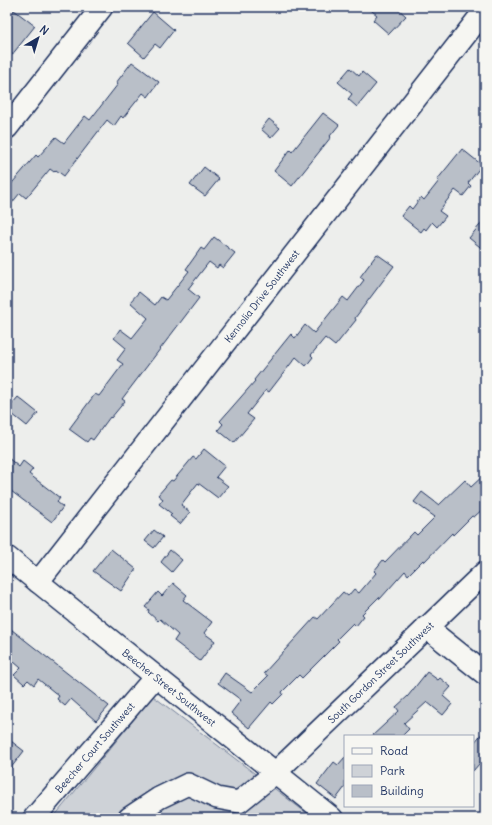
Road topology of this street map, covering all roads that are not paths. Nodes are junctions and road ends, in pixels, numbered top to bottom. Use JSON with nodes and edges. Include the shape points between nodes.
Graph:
{"nodes":[{"id":1,"x":102,"y":7,"type":"edge"},
{"id":2,"x":485,"y":10,"type":"edge"},
{"id":3,"x":7,"y":128,"type":"edge"},
{"id":4,"x":7,"y":557,"type":"edge"},
{"id":5,"x":485,"y":572,"type":"edge"},
{"id":6,"x":38,"y":582,"type":"junction"},
{"id":7,"x":426,"y":628,"type":"junction"},
{"id":8,"x":485,"y":674,"type":"edge"},
{"id":9,"x":155,"y":677,"type":"junction"},
{"id":10,"x":275,"y":773,"type":"junction"},
{"id":11,"x":34,"y":818,"type":"edge"},
{"id":12,"x":129,"y":818,"type":"edge"},
{"id":13,"x":332,"y":818,"type":"edge"}],
"edges":[{"from":1,"to":3,"type":"street"},
{"from":2,"to":6,"type":"street","name":"Kennolia Drive Southwest"},
{"from":4,"to":6,"type":"street","name":"Beecher Street Southwest"},
{"from":5,"to":7,"type":"street","name":"South Gordon Street Southwest"},
{"from":6,"to":9,"type":"street","name":"Beecher Street Southwest"},
{"from":7,"to":8,"type":"street"},
{"from":7,"to":10,"type":"street","name":"South Gordon Street Southwest"},
{"from":9,"to":10,"type":"street","name":"Beecher Street Southwest"},
{"from":9,"to":11,"type":"street","name":"Beecher Court Southwest"},
{"from":10,"to":12,"type":"street","name":"South Gordon Street Southwest","via":[[239,802],[217,798],[188,784],[159,798]]},
{"from":10,"to":13,"type":"street","name":"Beecher Street Southwest"}]}
